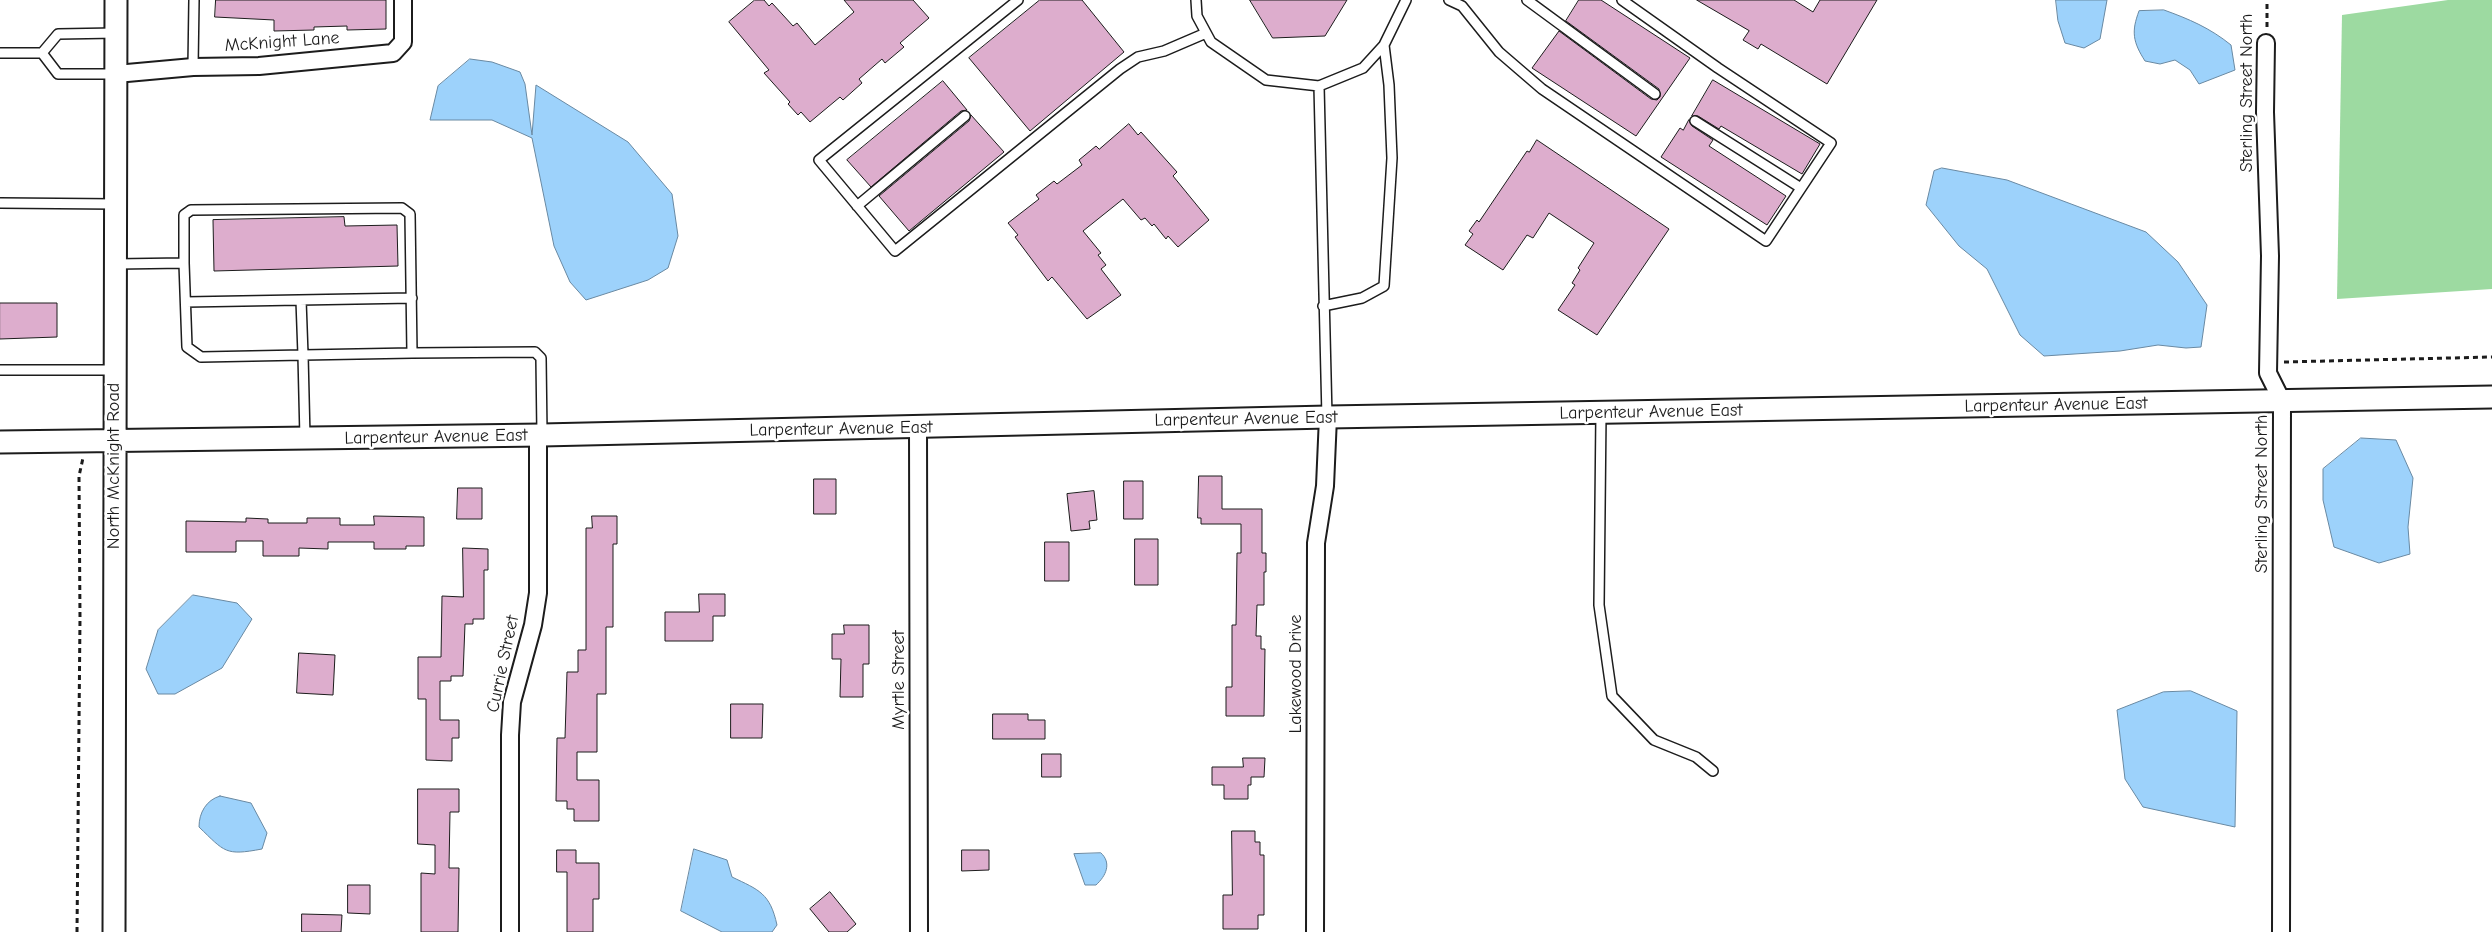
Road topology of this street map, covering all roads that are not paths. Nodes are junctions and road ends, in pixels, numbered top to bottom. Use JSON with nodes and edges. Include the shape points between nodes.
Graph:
{"nodes":[{"id":1,"x":116,"y":0,"type":"edge"},
{"id":2,"x":194,"y":0,"type":"edge"},
{"id":3,"x":403,"y":0,"type":"edge"},
{"id":4,"x":1018,"y":0,"type":"edge"},
{"id":5,"x":1196,"y":0,"type":"edge"},
{"id":6,"x":1406,"y":0,"type":"edge"},
{"id":7,"x":1449,"y":0,"type":"edge"},
{"id":8,"x":1527,"y":0,"type":"edge"},
{"id":9,"x":1622,"y":0,"type":"edge"},
{"id":10,"x":1465,"y":3,"type":"edge"},
{"id":11,"x":116,"y":33,"type":"junction"},
{"id":12,"x":1206,"y":33,"type":"junction"},
{"id":13,"x":2266,"y":43,"type":"road end"},
{"id":14,"x":1384,"y":45,"type":"junction"},
{"id":15,"x":0,"y":53,"type":"edge"},
{"id":16,"x":42,"y":53,"type":"junction"},
{"id":17,"x":193,"y":67,"type":"junction"},
{"id":18,"x":116,"y":74,"type":"junction"},
{"id":19,"x":1318,"y":86,"type":"junction"},
{"id":20,"x":1656,"y":94,"type":"dead end"},
{"id":21,"x":966,"y":116,"type":"dead end"},
{"id":22,"x":1695,"y":121,"type":"dead end"},
{"id":23,"x":1801,"y":188,"type":"junction"},
{"id":24,"x":0,"y":203,"type":"edge"},
{"id":25,"x":116,"y":204,"type":"junction"},
{"id":26,"x":857,"y":206,"type":"junction"},
{"id":27,"x":184,"y":263,"type":"junction"},
{"id":28,"x":116,"y":264,"type":"junction"},
{"id":29,"x":412,"y":298,"type":"junction"},
{"id":30,"x":301,"y":300,"type":"junction"},
{"id":31,"x":186,"y":302,"type":"junction"},
{"id":32,"x":1323,"y":306,"type":"junction"},
{"id":33,"x":412,"y":353,"type":"junction"},
{"id":34,"x":303,"y":355,"type":"junction"},
{"id":35,"x":0,"y":370,"type":"edge"},
{"id":36,"x":114,"y":370,"type":"junction"},
{"id":37,"x":2492,"y":397,"type":"edge"},
{"id":38,"x":2282,"y":401,"type":"junction"},
{"id":39,"x":1601,"y":413,"type":"junction"},
{"id":40,"x":1328,"y":417,"type":"junction"},
{"id":41,"x":918,"y":428,"type":"junction"},
{"id":42,"x":540,"y":435,"type":"junction"},
{"id":43,"x":305,"y":439,"type":"junction"},
{"id":44,"x":0,"y":442,"type":"edge"},
{"id":45,"x":114,"y":442,"type":"junction"},
{"id":46,"x":1713,"y":771,"type":"dead end"},
{"id":47,"x":114,"y":932,"type":"edge"},
{"id":48,"x":510,"y":932,"type":"edge"},
{"id":49,"x":919,"y":932,"type":"edge"},
{"id":50,"x":1315,"y":932,"type":"edge"},
{"id":51,"x":2282,"y":932,"type":"edge"}],
"edges":[{"from":1,"to":11,"type":"street","name":"North McKnight Road"},
{"from":2,"to":17,"type":"lane"},
{"from":3,"to":17,"type":"street","name":"McKnight Lane","via":[[403,42],[393,53],[259,66]]},
{"from":4,"to":26,"type":"lane","via":[[819,160]]},
{"from":5,"to":12,"type":"lane","via":[[1197,16]]},
{"from":6,"to":14,"type":"lane"},
{"from":7,"to":10,"type":"lane"},
{"from":8,"to":20,"type":"lane"},
{"from":9,"to":23,"type":"lane","via":[[1831,143]]},
{"from":10,"to":23,"type":"lane","via":[[1498,52],[1542,89],[1766,241]]},
{"from":11,"to":16,"type":"lane","via":[[58,34]]},
{"from":11,"to":18,"type":"street","name":"North McKnight Road"},
{"from":12,"to":19,"type":"lane","via":[[1211,42],[1266,80]]},
{"from":12,"to":26,"type":"lane","via":[[1164,51],[1138,57],[1120,69],[895,251]]},
{"from":13,"to":38,"type":"street","name":"Sterling Street North","via":[[2270,256],[2268,373]]},
{"from":14,"to":19,"type":"lane","via":[[1364,68]]},
{"from":14,"to":32,"type":"lane","via":[[1392,158],[1384,286],[1362,298]]},
{"from":15,"to":16,"type":"lane"},
{"from":16,"to":18,"type":"lane","via":[[58,74]]},
{"from":17,"to":18,"type":"street","name":"McKnight Lane"},
{"from":18,"to":25,"type":"street","name":"North McKnight Road"},
{"from":19,"to":32,"type":"lane"},
{"from":21,"to":26,"type":"lane"},
{"from":22,"to":23,"type":"lane"},
{"from":24,"to":25,"type":"lane"},
{"from":25,"to":28,"type":"street","name":"North McKnight Road"},
{"from":27,"to":28,"type":"lane"},
{"from":27,"to":29,"type":"lane","via":[[184,215],[191,210],[402,208],[410,214]]},
{"from":27,"to":31,"type":"lane"},
{"from":28,"to":36,"type":"street","name":"North McKnight Road"},
{"from":29,"to":30,"type":"lane"},
{"from":29,"to":33,"type":"lane"},
{"from":30,"to":31,"type":"lane"},
{"from":30,"to":34,"type":"lane"},
{"from":31,"to":34,"type":"lane","via":[[187,347],[201,357]]},
{"from":32,"to":40,"type":"lane"},
{"from":33,"to":34,"type":"lane"},
{"from":33,"to":42,"type":"lane","via":[[535,352],[540,358]]},
{"from":34,"to":43,"type":"lane"},
{"from":35,"to":36,"type":"lane"},
{"from":36,"to":45,"type":"street","name":"North McKnight Road"},
{"from":37,"to":38,"type":"street","name":"Larpenteur Avenue East"},
{"from":38,"to":39,"type":"street","name":"Larpenteur Avenue East"},
{"from":38,"to":51,"type":"street","name":"Sterling Street North"},
{"from":39,"to":40,"type":"street","name":"Larpenteur Avenue East"},
{"from":39,"to":46,"type":"lane","via":[[1599,605],[1612,696],[1654,740],[1696,757]]},
{"from":40,"to":41,"type":"street","name":"Larpenteur Avenue East"},
{"from":40,"to":50,"type":"street","name":"Lakewood Drive","via":[[1324,486],[1316,543]]},
{"from":41,"to":42,"type":"street","name":"Larpenteur Avenue East"},
{"from":41,"to":49,"type":"street","name":"Myrtle Street"},
{"from":42,"to":43,"type":"street","name":"Larpenteur Avenue East"},
{"from":42,"to":48,"type":"street","name":"Currie Street","via":[[538,593],[534,625],[512,702],[510,735]]},
{"from":43,"to":45,"type":"street","name":"Larpenteur Avenue East"},
{"from":44,"to":45,"type":"street","name":"Larpenteur Avenue East"},
{"from":45,"to":47,"type":"street","name":"North McKnight Road"}]}
